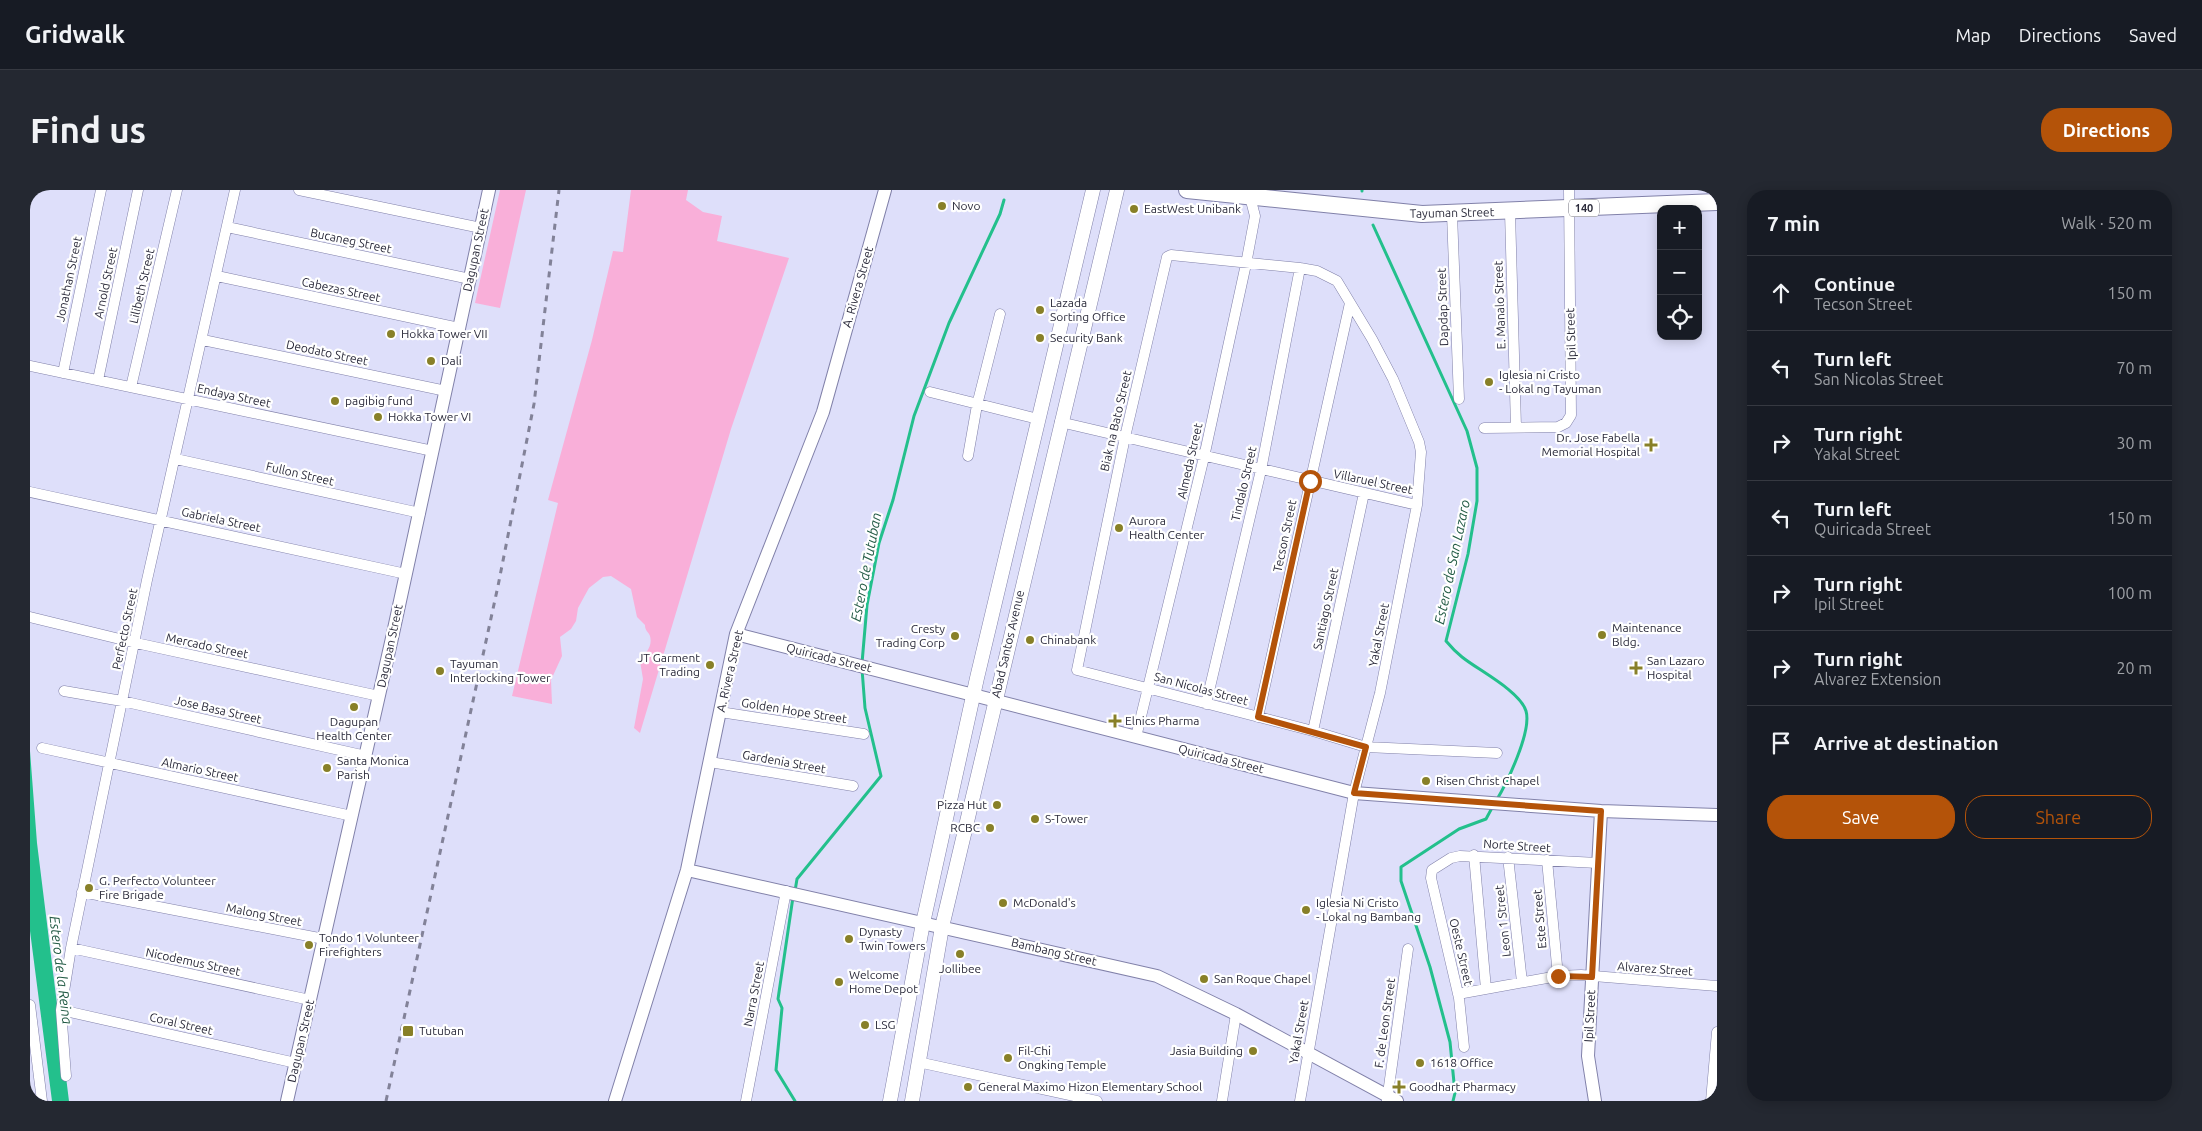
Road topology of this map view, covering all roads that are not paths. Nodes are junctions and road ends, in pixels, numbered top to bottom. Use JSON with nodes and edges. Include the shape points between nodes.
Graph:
{"nodes":[{"id":1,"x":101,"y":190,"type":"edge"},
{"id":2,"x":138,"y":190,"type":"edge"},
{"id":3,"x":177,"y":190,"type":"edge"},
{"id":4,"x":235,"y":190,"type":"edge"},
{"id":5,"x":299,"y":190,"type":"edge"},
{"id":6,"x":489,"y":190,"type":"edge"},
{"id":7,"x":885,"y":190,"type":"edge"},
{"id":8,"x":1094,"y":190,"type":"edge"},
{"id":9,"x":1117,"y":190,"type":"edge"},
{"id":10,"x":1187,"y":190,"type":"edge"},
{"id":11,"x":1569,"y":190,"type":"edge"},
{"id":12,"x":1249,"y":193,"type":"edge"},
{"id":13,"x":1717,"y":202,"type":"edge"},
{"id":14,"x":1568,"y":208,"type":"junction"},
{"id":15,"x":1510,"y":212,"type":"junction"},
{"id":16,"x":1452,"y":214,"type":"junction"},
{"id":17,"x":227,"y":227,"type":"junction"},
{"id":18,"x":481,"y":228,"type":"junction"},
{"id":19,"x":1246,"y":264,"type":"junction"},
{"id":20,"x":1300,"y":268,"type":"junction"},
{"id":21,"x":217,"y":276,"type":"junction"},
{"id":22,"x":470,"y":279,"type":"junction"},
{"id":23,"x":1350,"y":303,"type":"junction"},
{"id":24,"x":1000,"y":314,"type":"dead end"},
{"id":25,"x":459,"y":328,"type":"junction"},
{"id":26,"x":203,"y":340,"type":"junction"},
{"id":27,"x":30,"y":366,"type":"edge"},
{"id":28,"x":62,"y":373,"type":"junction"},
{"id":29,"x":98,"y":380,"type":"junction"},
{"id":30,"x":131,"y":387,"type":"junction"},
{"id":31,"x":446,"y":391,"type":"junction"},
{"id":32,"x":930,"y":392,"type":"dead end"},
{"id":33,"x":1459,"y":399,"type":"dead end"},
{"id":34,"x":189,"y":400,"type":"junction"},
{"id":35,"x":977,"y":405,"type":"junction"},
{"id":36,"x":1038,"y":419,"type":"junction"},
{"id":37,"x":1060,"y":422,"type":"junction"},
{"id":38,"x":1516,"y":427,"type":"junction"},
{"id":39,"x":1484,"y":428,"type":"dead end"},
{"id":40,"x":1125,"y":437,"type":"junction"},
{"id":41,"x":433,"y":451,"type":"junction"},
{"id":42,"x":968,"y":456,"type":"dead end"},
{"id":43,"x":1204,"y":457,"type":"junction"},
{"id":44,"x":176,"y":459,"type":"junction"},
{"id":45,"x":1261,"y":470,"type":"junction"},
{"id":46,"x":1310,"y":481,"type":"junction"},
{"id":47,"x":30,"y":492,"type":"edge"},
{"id":48,"x":1364,"y":493,"type":"junction"},
{"id":49,"x":1417,"y":505,"type":"junction"},
{"id":50,"x":420,"y":513,"type":"junction"},
{"id":51,"x":162,"y":520,"type":"junction"},
{"id":52,"x":406,"y":574,"type":"junction"},
{"id":53,"x":30,"y":617,"type":"edge"},
{"id":54,"x":736,"y":634,"type":"junction"},
{"id":55,"x":136,"y":643,"type":"junction"},
{"id":56,"x":1077,"y":670,"type":"joint"},
{"id":57,"x":1148,"y":688,"type":"junction"},
{"id":58,"x":64,"y":690,"type":"dead end"},
{"id":59,"x":379,"y":696,"type":"junction"},
{"id":60,"x":974,"y":696,"type":"junction"},
{"id":61,"x":994,"y":701,"type":"junction"},
{"id":62,"x":122,"y":702,"type":"junction"},
{"id":63,"x":1206,"y":704,"type":"junction"},
{"id":64,"x":720,"y":712,"type":"junction"},
{"id":65,"x":1258,"y":717,"type":"junction"},
{"id":66,"x":1313,"y":731,"type":"junction"},
{"id":67,"x":864,"y":734,"type":"dead end"},
{"id":68,"x":1136,"y":738,"type":"junction"},
{"id":69,"x":1366,"y":747,"type":"junction"},
{"id":70,"x":42,"y":748,"type":"dead end"},
{"id":71,"x":1497,"y":752,"type":"dead end"},
{"id":72,"x":366,"y":756,"type":"junction"},
{"id":73,"x":710,"y":762,"type":"junction"},
{"id":74,"x":110,"y":763,"type":"junction"},
{"id":75,"x":853,"y":786,"type":"dead end"},
{"id":76,"x":1354,"y":793,"type":"junction"},
{"id":77,"x":1601,"y":811,"type":"junction"},
{"id":78,"x":1717,"y":815,"type":"edge"},
{"id":79,"x":352,"y":816,"type":"junction"},
{"id":80,"x":1474,"y":855,"type":"junction"},
{"id":81,"x":1508,"y":858,"type":"junction"},
{"id":82,"x":1547,"y":860,"type":"junction"},
{"id":83,"x":1598,"y":863,"type":"junction"},
{"id":84,"x":1437,"y":865,"type":"joint"},
{"id":85,"x":687,"y":870,"type":"junction"},
{"id":86,"x":82,"y":892,"type":"junction"},
{"id":87,"x":793,"y":893,"type":"junction"},
{"id":88,"x":923,"y":922,"type":"junction"},
{"id":89,"x":942,"y":927,"type":"junction"},
{"id":90,"x":324,"y":939,"type":"junction"},
{"id":91,"x":71,"y":948,"type":"junction"},
{"id":92,"x":1408,"y":949,"type":"dead end"},
{"id":93,"x":1558,"y":976,"type":"junction"},
{"id":94,"x":1592,"y":977,"type":"junction"},
{"id":95,"x":1522,"y":982,"type":"junction"},
{"id":96,"x":1717,"y":986,"type":"edge"},
{"id":97,"x":1486,"y":989,"type":"junction"},
{"id":98,"x":1458,"y":994,"type":"junction"},
{"id":99,"x":310,"y":1000,"type":"junction"},
{"id":100,"x":30,"y":1007,"type":"edge"},
{"id":101,"x":61,"y":1010,"type":"junction"},
{"id":102,"x":1236,"y":1014,"type":"junction"},
{"id":103,"x":1717,"y":1032,"type":"edge"},
{"id":104,"x":1464,"y":1047,"type":"dead end"},
{"id":105,"x":1308,"y":1053,"type":"junction"},
{"id":106,"x":918,"y":1062,"type":"junction"},
{"id":107,"x":296,"y":1063,"type":"junction"},
{"id":108,"x":66,"y":1076,"type":"dead end"},
{"id":109,"x":1391,"y":1099,"type":"edge"},
{"id":110,"x":42,"y":1101,"type":"edge"},
{"id":111,"x":287,"y":1101,"type":"edge"},
{"id":112,"x":615,"y":1101,"type":"edge"},
{"id":113,"x":746,"y":1101,"type":"edge"},
{"id":114,"x":890,"y":1101,"type":"edge"},
{"id":115,"x":912,"y":1101,"type":"edge"},
{"id":116,"x":1097,"y":1101,"type":"edge"},
{"id":117,"x":1222,"y":1101,"type":"edge"},
{"id":118,"x":1300,"y":1101,"type":"edge"},
{"id":119,"x":1595,"y":1101,"type":"edge"},
{"id":120,"x":1711,"y":1101,"type":"edge"}],
"edges":[{"from":1,"to":28,"type":"street","name":"Jonathan Street"},
{"from":2,"to":29,"type":"street","name":"Arnold Street"},
{"from":3,"to":30,"type":"street","name":"Lilibeth Street"},
{"from":4,"to":17,"type":"street","name":"Perfecto Street"},
{"from":5,"to":18,"type":"street"},
{"from":6,"to":18,"type":"street","name":"Dagupan Street"},
{"from":7,"to":54,"type":"street","name":"A. Rivera Street","via":[[823,412]]},
{"from":8,"to":36,"type":"main road","name":"Abad Santos Avenue"},
{"from":9,"to":37,"type":"main road","name":"Abad Santos Avenue"},
{"from":10,"to":12,"type":"main road","name":"Tayuman Street","number":"140"},
{"from":11,"to":14,"type":"street","name":"Ipil Street"},
{"from":12,"to":16,"type":"main road","name":"Tayuman Street","number":"140","via":[[1392,213]]},
{"from":12,"to":19,"type":"street","name":"Almeda Street","via":[[1256,216]]},
{"from":13,"to":14,"type":"main road","name":"Tayuman Street","number":"140"},
{"from":14,"to":15,"type":"main road","name":"Tayuman Street","number":"140"},
{"from":14,"to":38,"type":"street","name":"Ipil Street","via":[[1571,414],[1566,424],[1558,427]]},
{"from":15,"to":16,"type":"main road","name":"Tayuman Street","number":"140"},
{"from":15,"to":38,"type":"street","name":"E. Manalo Street"},
{"from":16,"to":33,"type":"street","name":"Dapdap Street"},
{"from":17,"to":21,"type":"street","name":"Perfecto Street"},
{"from":17,"to":22,"type":"street","name":"Bucaneg Street"},
{"from":18,"to":22,"type":"street","name":"Dagupan Street"},
{"from":19,"to":20,"type":"street","name":"Yakal Street"},
{"from":19,"to":40,"type":"street","name":"Biak na Bato Street","via":[[1167,257]]},
{"from":19,"to":43,"type":"street","name":"Almeda Street"},
{"from":20,"to":23,"type":"street","name":"Yakal Street","via":[[1317,271],[1337,281]]},
{"from":20,"to":45,"type":"street","name":"Tindalo Street"},
{"from":21,"to":25,"type":"street","name":"Cabezas Street"},
{"from":21,"to":26,"type":"street","name":"Perfecto Street"},
{"from":22,"to":25,"type":"street","name":"Dagupan Street"},
{"from":23,"to":46,"type":"street","name":"Tecson Street"},
{"from":23,"to":49,"type":"street","name":"Yakal Street","via":[[1393,379],[1419,442]]},
{"from":24,"to":35,"type":"street"},
{"from":25,"to":31,"type":"street","name":"Dagupan Street"},
{"from":26,"to":31,"type":"street","name":"Deodato Street"},
{"from":26,"to":34,"type":"street","name":"Perfecto Street"},
{"from":27,"to":28,"type":"street","name":"Endaya Street"},
{"from":28,"to":29,"type":"street","name":"Endaya Street"},
{"from":29,"to":30,"type":"street","name":"Endaya Street"},
{"from":30,"to":34,"type":"street","name":"Endaya Street"},
{"from":31,"to":41,"type":"street","name":"Dagupan Street"},
{"from":32,"to":35,"type":"street"},
{"from":34,"to":41,"type":"street","name":"Endaya Street"},
{"from":34,"to":44,"type":"street","name":"Perfecto Street"},
{"from":35,"to":36,"type":"street"},
{"from":35,"to":42,"type":"street"},
{"from":36,"to":60,"type":"main road","name":"Abad Santos Avenue"},
{"from":37,"to":40,"type":"street","name":"Villaruel Street"},
{"from":37,"to":61,"type":"main road","name":"Abad Santos Avenue"},
{"from":38,"to":39,"type":"street","name":"Ipil Street"},
{"from":40,"to":43,"type":"street","name":"Villaruel Street"},
{"from":40,"to":56,"type":"street","name":"Biak na Bato Street"},
{"from":41,"to":50,"type":"street","name":"Dagupan Street"},
{"from":43,"to":45,"type":"street","name":"Villaruel Street"},
{"from":43,"to":57,"type":"street","name":"Almeda Street"},
{"from":44,"to":50,"type":"street","name":"Fullon Street"},
{"from":44,"to":51,"type":"street","name":"Perfecto Street"},
{"from":45,"to":46,"type":"street","name":"Villaruel Street"},
{"from":45,"to":63,"type":"street","name":"Tindalo Street"},
{"from":46,"to":48,"type":"street","name":"Villaruel Street"},
{"from":46,"to":65,"type":"street","name":"Tecson Street"},
{"from":47,"to":51,"type":"street","name":"Gabriela Street"},
{"from":48,"to":49,"type":"street","name":"Villaruel Street"},
{"from":48,"to":66,"type":"street","name":"Santiago Street"},
{"from":49,"to":69,"type":"street","name":"Yakal Street","via":[[1380,693]]},
{"from":50,"to":52,"type":"street","name":"Dagupan Street"},
{"from":51,"to":52,"type":"street","name":"Gabriela Street"},
{"from":51,"to":55,"type":"street","name":"Perfecto Street"},
{"from":52,"to":59,"type":"street","name":"Dagupan Street"},
{"from":53,"to":55,"type":"street","name":"Mercado Street"},
{"from":54,"to":60,"type":"street","name":"Quiricada Street"},
{"from":54,"to":64,"type":"street","name":"A. Rivera Street"},
{"from":55,"to":59,"type":"street","name":"Mercado Street"},
{"from":55,"to":62,"type":"street","name":"Perfecto Street"},
{"from":56,"to":57,"type":"street","name":"San Nicolas Street"},
{"from":57,"to":63,"type":"street","name":"San Nicolas Street"},
{"from":57,"to":68,"type":"street","name":"Almeda Street"},
{"from":58,"to":62,"type":"street","name":"Jose Basa Street"},
{"from":59,"to":72,"type":"street","name":"Dagupan Street"},
{"from":60,"to":61,"type":"street","name":"Quiricada Street"},
{"from":60,"to":88,"type":"main road","name":"Abad Santos Avenue"},
{"from":61,"to":68,"type":"street","name":"Quiricada Street"},
{"from":61,"to":89,"type":"main road","name":"Abad Santos Avenue"},
{"from":62,"to":72,"type":"street","name":"Jose Basa Street"},
{"from":62,"to":74,"type":"street","name":"Perfecto Street"},
{"from":63,"to":65,"type":"street","name":"San Nicolas Street"},
{"from":64,"to":67,"type":"street","name":"Golden Hope Street"},
{"from":64,"to":73,"type":"street","name":"A. Rivera Street"},
{"from":65,"to":66,"type":"street","name":"San Nicolas Street"},
{"from":66,"to":69,"type":"street","name":"San Nicolas Street"},
{"from":68,"to":76,"type":"street","name":"Quiricada Street"},
{"from":69,"to":71,"type":"street","name":"San Nicolas Street"},
{"from":69,"to":76,"type":"street","name":"Yakal Street"},
{"from":70,"to":74,"type":"street","name":"Almario Street"},
{"from":72,"to":79,"type":"street","name":"Dagupan Street"},
{"from":73,"to":75,"type":"street","name":"Gardenia Street"},
{"from":73,"to":85,"type":"street","name":"A. Rivera Street"},
{"from":74,"to":79,"type":"street","name":"Almario Street"},
{"from":74,"to":86,"type":"street","name":"Perfecto Street"},
{"from":76,"to":77,"type":"street","name":"Quiricada Street"},
{"from":76,"to":105,"type":"street","name":"Yakal Street"},
{"from":77,"to":78,"type":"street","name":"Quiricada Street"},
{"from":77,"to":83,"type":"street","name":"Ipil Street"},
{"from":79,"to":90,"type":"street","name":"Dagupan Street"},
{"from":80,"to":81,"type":"street","name":"Norte Street"},
{"from":80,"to":84,"type":"street","name":"Norte Street","via":[[1451,858]]},
{"from":80,"to":97,"type":"street"},
{"from":81,"to":82,"type":"street","name":"Norte Street"},
{"from":81,"to":95,"type":"street","name":"Leon 1 Street"},
{"from":82,"to":83,"type":"street","name":"Norte Street"},
{"from":82,"to":93,"type":"street","name":"Este Street"},
{"from":83,"to":94,"type":"street","name":"Ipil Street"},
{"from":84,"to":98,"type":"street","name":"Oeste Street","via":[[1431,878]]},
{"from":85,"to":87,"type":"street","name":"Bambang Street"},
{"from":85,"to":112,"type":"street","name":"A. Rivera Street"},
{"from":86,"to":90,"type":"street","name":"Malong Street"},
{"from":86,"to":91,"type":"street","name":"Perfecto Street"},
{"from":87,"to":88,"type":"street","name":"Bambang Street"},
{"from":87,"to":113,"type":"street","name":"Narra Street"},
{"from":88,"to":89,"type":"street","name":"Bambang Street"},
{"from":88,"to":114,"type":"main road","name":"Abad Santos Avenue"},
{"from":89,"to":102,"type":"street","name":"Bambang Street","via":[[1156,976]]},
{"from":89,"to":106,"type":"main road","name":"Abad Santos Avenue"},
{"from":90,"to":99,"type":"street","name":"Dagupan Street"},
{"from":91,"to":99,"type":"street","name":"Nicodemus Street"},
{"from":91,"to":101,"type":"street","name":"Perfecto Street"},
{"from":92,"to":109,"type":"street","name":"F. de Leon Street"},
{"from":93,"to":94,"type":"street","name":"Alvarez Street"},
{"from":93,"to":95,"type":"street","name":"Alvarez Street"},
{"from":94,"to":96,"type":"street","name":"Alvarez Street"},
{"from":94,"to":119,"type":"street","name":"Ipil Street","via":[[1588,1056]]},
{"from":95,"to":97,"type":"street","name":"Alvarez Street"},
{"from":97,"to":98,"type":"street","name":"Alvarez Street"},
{"from":98,"to":104,"type":"street","name":"Oeste Street"},
{"from":99,"to":107,"type":"street","name":"Dagupan Street"},
{"from":100,"to":110,"type":"street"},
{"from":101,"to":107,"type":"street","name":"Coral Street"},
{"from":101,"to":108,"type":"street","name":"Perfecto Street"},
{"from":102,"to":105,"type":"street","name":"Bambang Street"},
{"from":102,"to":117,"type":"street"},
{"from":103,"to":120,"type":"street"},
{"from":105,"to":109,"type":"street","name":"Bambang Street"},
{"from":105,"to":118,"type":"street","name":"Yakal Street"},
{"from":106,"to":115,"type":"main road","name":"Abad Santos Avenue"},
{"from":106,"to":116,"type":"street"},
{"from":107,"to":111,"type":"street","name":"Dagupan Street"}]}
